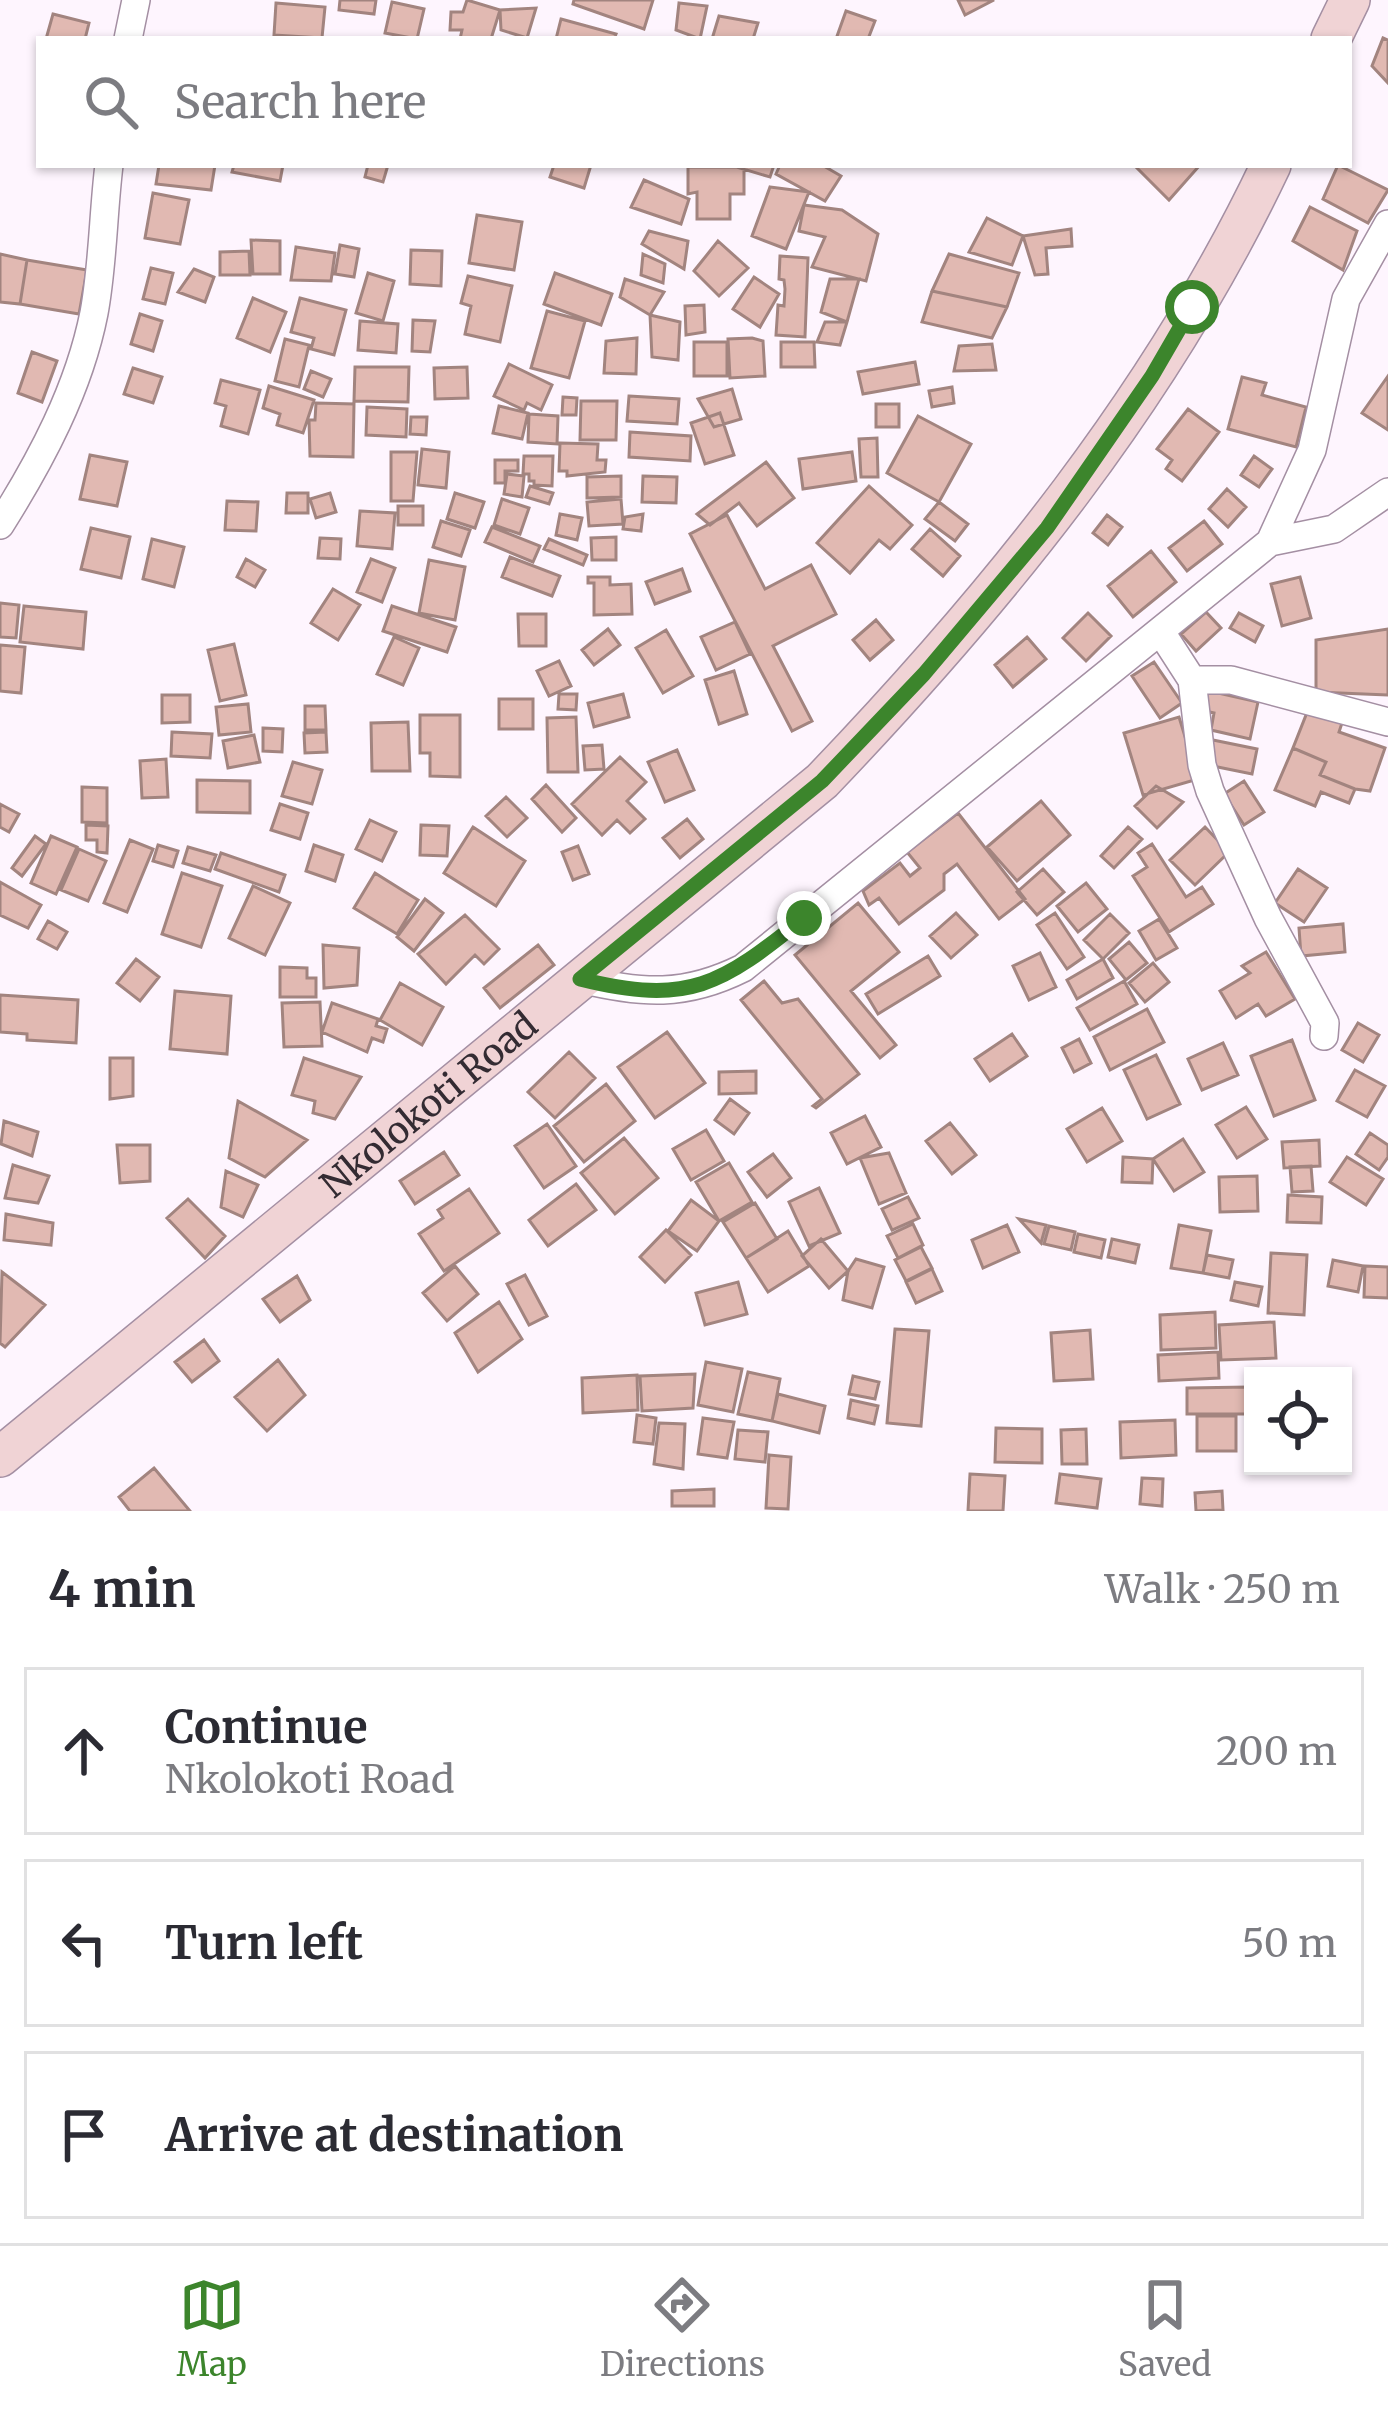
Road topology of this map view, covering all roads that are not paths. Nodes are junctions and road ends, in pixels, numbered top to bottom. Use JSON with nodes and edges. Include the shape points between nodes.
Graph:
{"nodes":[{"id":1,"x":136,"y":0,"type":"edge"},
{"id":2,"x":1350,"y":0,"type":"edge"},
{"id":3,"x":129,"y":36,"type":"edge"},
{"id":4,"x":1332,"y":36,"type":"edge"},
{"id":5,"x":109,"y":168,"type":"edge"},
{"id":6,"x":1269,"y":168,"type":"edge"},
{"id":7,"x":1388,"y":224,"type":"edge"},
{"id":8,"x":1388,"y":492,"type":"edge"},
{"id":9,"x":0,"y":525,"type":"edge"},
{"id":10,"x":1270,"y":542,"type":"junction"},
{"id":11,"x":1161,"y":632,"type":"junction"},
{"id":12,"x":1192,"y":680,"type":"junction"},
{"id":13,"x":1388,"y":722,"type":"edge"},
{"id":14,"x":580,"y":979,"type":"junction"},
{"id":15,"x":1324,"y":1036,"type":"dead end"},
{"id":16,"x":0,"y":1457,"type":"edge"}],
"edges":[{"from":1,"to":3,"type":"street"},
{"from":2,"to":4,"type":"main road"},
{"from":5,"to":9,"type":"street","via":[[94,312],[79,371]]},
{"from":6,"to":14,"type":"main road","name":"Nkolokoti Road","via":[[1152,376],[1047,528],[924,674],[822,781]]},
{"from":7,"to":10,"type":"street","via":[[1346,299],[1312,449]]},
{"from":8,"to":10,"type":"street","via":[[1334,530]]},
{"from":10,"to":11,"type":"street"},
{"from":11,"to":12,"type":"street"},
{"from":11,"to":14,"type":"street","via":[[742,968],[710,984],[657,992]]},
{"from":12,"to":13,"type":"street","via":[[1231,680]]},
{"from":12,"to":15,"type":"street","via":[[1210,791]]},
{"from":14,"to":16,"type":"main road","name":"Nkolokoti Road"}]}
